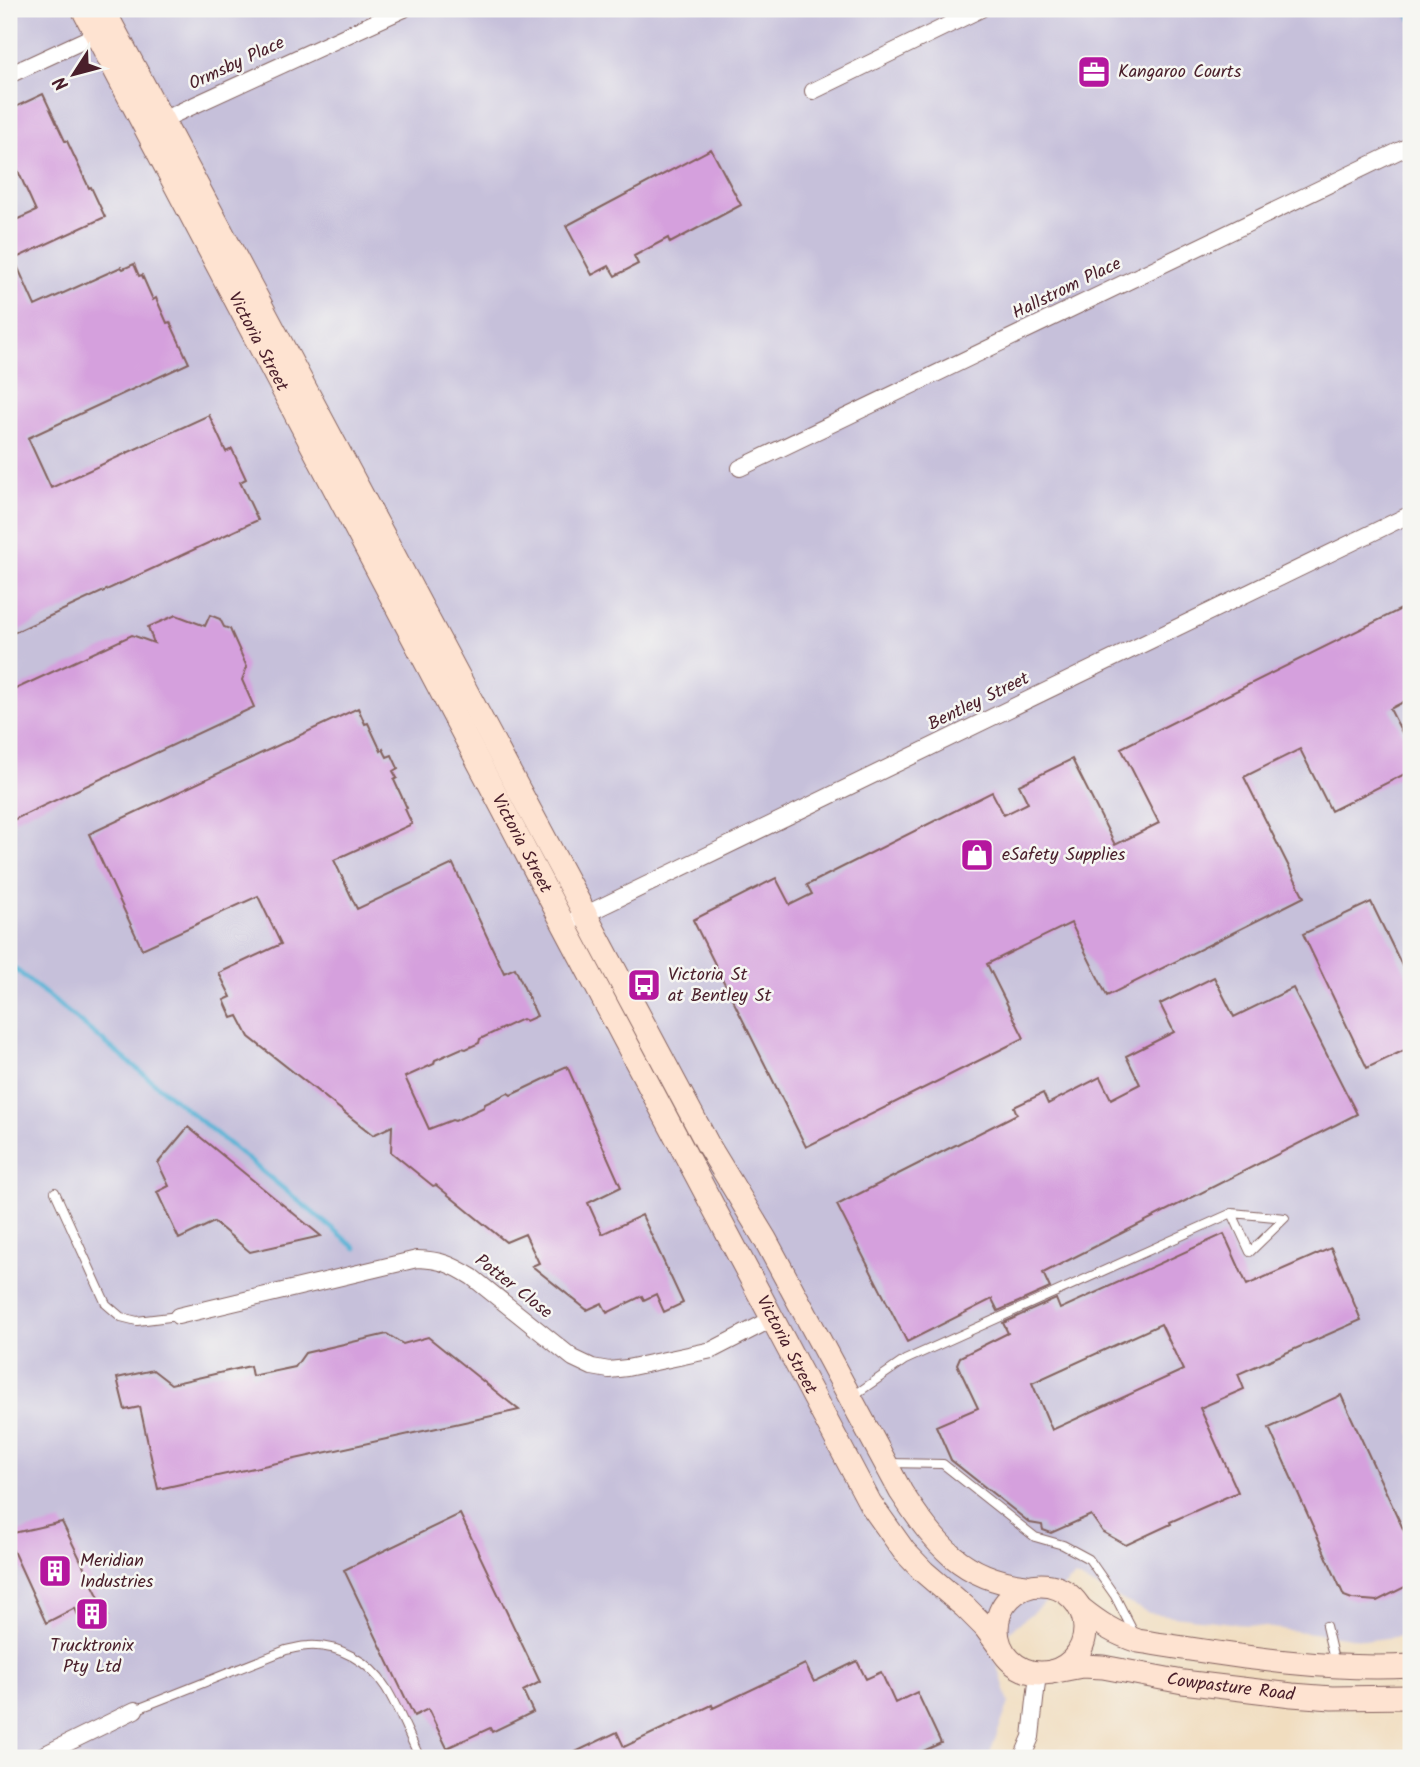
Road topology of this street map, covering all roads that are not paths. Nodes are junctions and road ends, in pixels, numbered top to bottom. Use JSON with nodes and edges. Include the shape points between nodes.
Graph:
{"nodes":[{"id":1,"x":83,"y":9,"type":"edge"},
{"id":2,"x":404,"y":9,"type":"edge"},
{"id":3,"x":981,"y":9,"type":"edge"},
{"id":4,"x":104,"y":24,"type":"edge"},
{"id":5,"x":9,"y":75,"type":"edge"},
{"id":6,"x":813,"y":91,"type":"dead end"},
{"id":7,"x":162,"y":120,"type":"junction"},
{"id":8,"x":1411,"y":145,"type":"edge"},
{"id":9,"x":740,"y":468,"type":"dead end"},
{"id":10,"x":1411,"y":514,"type":"edge"},
{"id":11,"x":586,"y":914,"type":"junction"},
{"id":12,"x":564,"y":925,"type":"junction"},
{"id":13,"x":55,"y":1192,"type":"dead end"},
{"id":14,"x":1232,"y":1213,"type":"junction"},
{"id":15,"x":178,"y":1316,"type":"joint"},
{"id":16,"x":772,"y":1319,"type":"junction"},
{"id":17,"x":851,"y":1398,"type":"junction"},
{"id":18,"x":885,"y":1462,"type":"junction"},
{"id":19,"x":1026,"y":1586,"type":"junction"},
{"id":20,"x":1080,"y":1608,"type":"junction"},
{"id":21,"x":1326,"y":1626,"type":"dead end"},
{"id":22,"x":1138,"y":1641,"type":"junction"},
{"id":23,"x":1002,"y":1650,"type":"junction"},
{"id":24,"x":1411,"y":1666,"type":"edge"},
{"id":25,"x":1336,"y":1667,"type":"junction"},
{"id":26,"x":1045,"y":1672,"type":"junction"},
{"id":27,"x":1411,"y":1697,"type":"edge"},
{"id":28,"x":135,"y":1710,"type":"joint"},
{"id":29,"x":37,"y":1758,"type":"edge"},
{"id":30,"x":419,"y":1758,"type":"edge"},
{"id":31,"x":1022,"y":1758,"type":"edge"}],
"edges":[{"from":1,"to":4,"type":"main road","name":"Victoria Street"},
{"from":2,"to":7,"type":"street","name":"Ormsby Place"},
{"from":3,"to":6,"type":"street"},
{"from":4,"to":5,"type":"street"},
{"from":4,"to":7,"type":"main road","name":"Victoria Street"},
{"from":4,"to":12,"type":"main road","name":"Victoria Street"},
{"from":7,"to":11,"type":"main road","name":"Victoria Street"},
{"from":8,"to":9,"type":"street","name":"Hallstrom Place"},
{"from":10,"to":11,"type":"street","name":"Bentley Street"},
{"from":11,"to":12,"type":"street","name":"Bentley Street"},
{"from":11,"to":17,"type":"main road","name":"Victoria Street"},
{"from":12,"to":16,"type":"main road","name":"Victoria Street"},
{"from":13,"to":15,"type":"lane","via":[[106,1304],[121,1317],[138,1321]]},
{"from":14,"to":14,"type":"lane","via":[[1250,1252],[1285,1218],[1245,1214]]},
{"from":14,"to":17,"type":"lane","via":[[905,1360]]},
{"from":15,"to":16,"type":"street","name":"Potter Close","via":[[416,1259],[455,1267],[573,1359],[609,1370],[712,1350]]},
{"from":16,"to":23,"type":"main road","name":"Victoria Street","via":[[887,1529],[924,1572],[985,1627]]},
{"from":17,"to":18,"type":"main road","name":"Victoria Street"},
{"from":18,"to":19,"type":"main road","name":"Victoria Street","via":[[919,1519],[951,1556],[987,1577]]},
{"from":18,"to":22,"type":"lane","via":[[943,1464],[1035,1536],[1089,1559]]},
{"from":19,"to":20,"type":"main road","via":[[1063,1590]]},
{"from":19,"to":23,"type":"main road","via":[[999,1612],[997,1638]]},
{"from":20,"to":22,"type":"main road","name":"Cowpasture Road","via":[[1102,1626]]},
{"from":20,"to":26,"type":"main road","via":[[1085,1634],[1081,1647],[1064,1667]]},
{"from":21,"to":25,"type":"lane"},
{"from":22,"to":25,"type":"main road","name":"Cowpasture Road"},
{"from":23,"to":26,"type":"main road","via":[[1024,1670]]},
{"from":24,"to":25,"type":"main road","name":"Cowpasture Road"},
{"from":26,"to":27,"type":"main road","name":"Cowpasture Road","via":[[1103,1667],[1292,1695]]},
{"from":26,"to":31,"type":"street"},
{"from":28,"to":29,"type":"street"},
{"from":28,"to":30,"type":"lane","via":[[286,1650],[332,1647],[354,1657],[386,1688]]}]}
